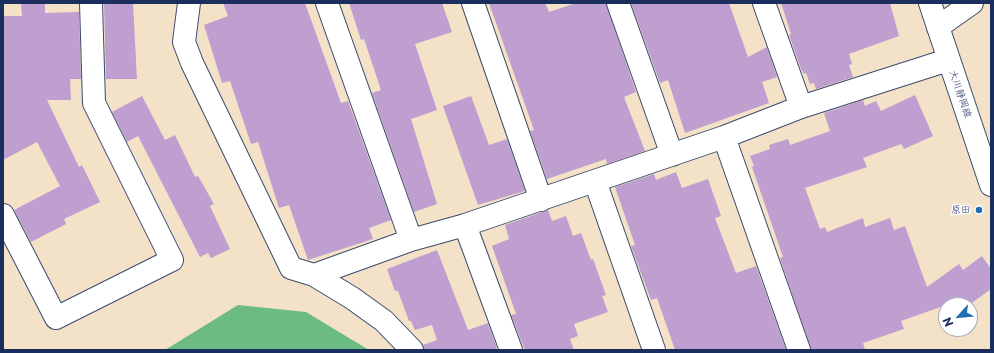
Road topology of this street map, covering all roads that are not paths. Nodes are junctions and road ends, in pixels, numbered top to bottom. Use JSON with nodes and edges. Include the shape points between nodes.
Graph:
{"nodes":[{"id":1,"x":91,"y":3,"type":"edge"},
{"id":2,"x":189,"y":3,"type":"edge"},
{"id":3,"x":327,"y":3,"type":"edge"},
{"id":4,"x":473,"y":3,"type":"edge"},
{"id":5,"x":618,"y":3,"type":"edge"},
{"id":6,"x":764,"y":3,"type":"edge"},
{"id":7,"x":930,"y":3,"type":"edge"},
{"id":8,"x":972,"y":3,"type":"edge"},
{"id":9,"x":938,"y":27,"type":"junction"},
{"id":10,"x":948,"y":60,"type":"junction"},
{"id":11,"x":801,"y":107,"type":"junction"},
{"id":12,"x":724,"y":137,"type":"junction"},
{"id":13,"x":672,"y":155,"type":"junction"},
{"id":14,"x":595,"y":181,"type":"junction"},
{"id":15,"x":991,"y":185,"type":"edge"},
{"id":16,"x":541,"y":200,"type":"junction"},
{"id":17,"x":3,"y":215,"type":"edge"},
{"id":18,"x":465,"y":225,"type":"junction"},
{"id":19,"x":411,"y":240,"type":"junction"},
{"id":20,"x":314,"y":275,"type":"junction"},
{"id":21,"x":412,"y":350,"type":"edge"},
{"id":22,"x":511,"y":350,"type":"edge"},
{"id":23,"x":654,"y":350,"type":"edge"},
{"id":24,"x":799,"y":350,"type":"edge"}],
"edges":[{"from":1,"to":17,"type":"street","via":[[94,103],[172,260],[56,318]]},
{"from":2,"to":20,"type":"street","via":[[184,42],[192,63],[290,268]]},
{"from":3,"to":19,"type":"street"},
{"from":4,"to":16,"type":"street"},
{"from":5,"to":13,"type":"street"},
{"from":6,"to":11,"type":"street"},
{"from":7,"to":9,"type":"street","name":"大川静岡線"},
{"from":8,"to":9,"type":"street"},
{"from":9,"to":10,"type":"street","name":"大川静岡線"},
{"from":10,"to":11,"type":"street"},
{"from":10,"to":15,"type":"street","name":"大川静岡線"},
{"from":11,"to":12,"type":"street"},
{"from":12,"to":13,"type":"street"},
{"from":12,"to":24,"type":"street"},
{"from":13,"to":14,"type":"street"},
{"from":14,"to":16,"type":"street"},
{"from":14,"to":23,"type":"street"},
{"from":16,"to":18,"type":"street"},
{"from":18,"to":19,"type":"street"},
{"from":18,"to":22,"type":"street"},
{"from":19,"to":20,"type":"street"},
{"from":20,"to":21,"type":"street","via":[[384,321]]}]}
